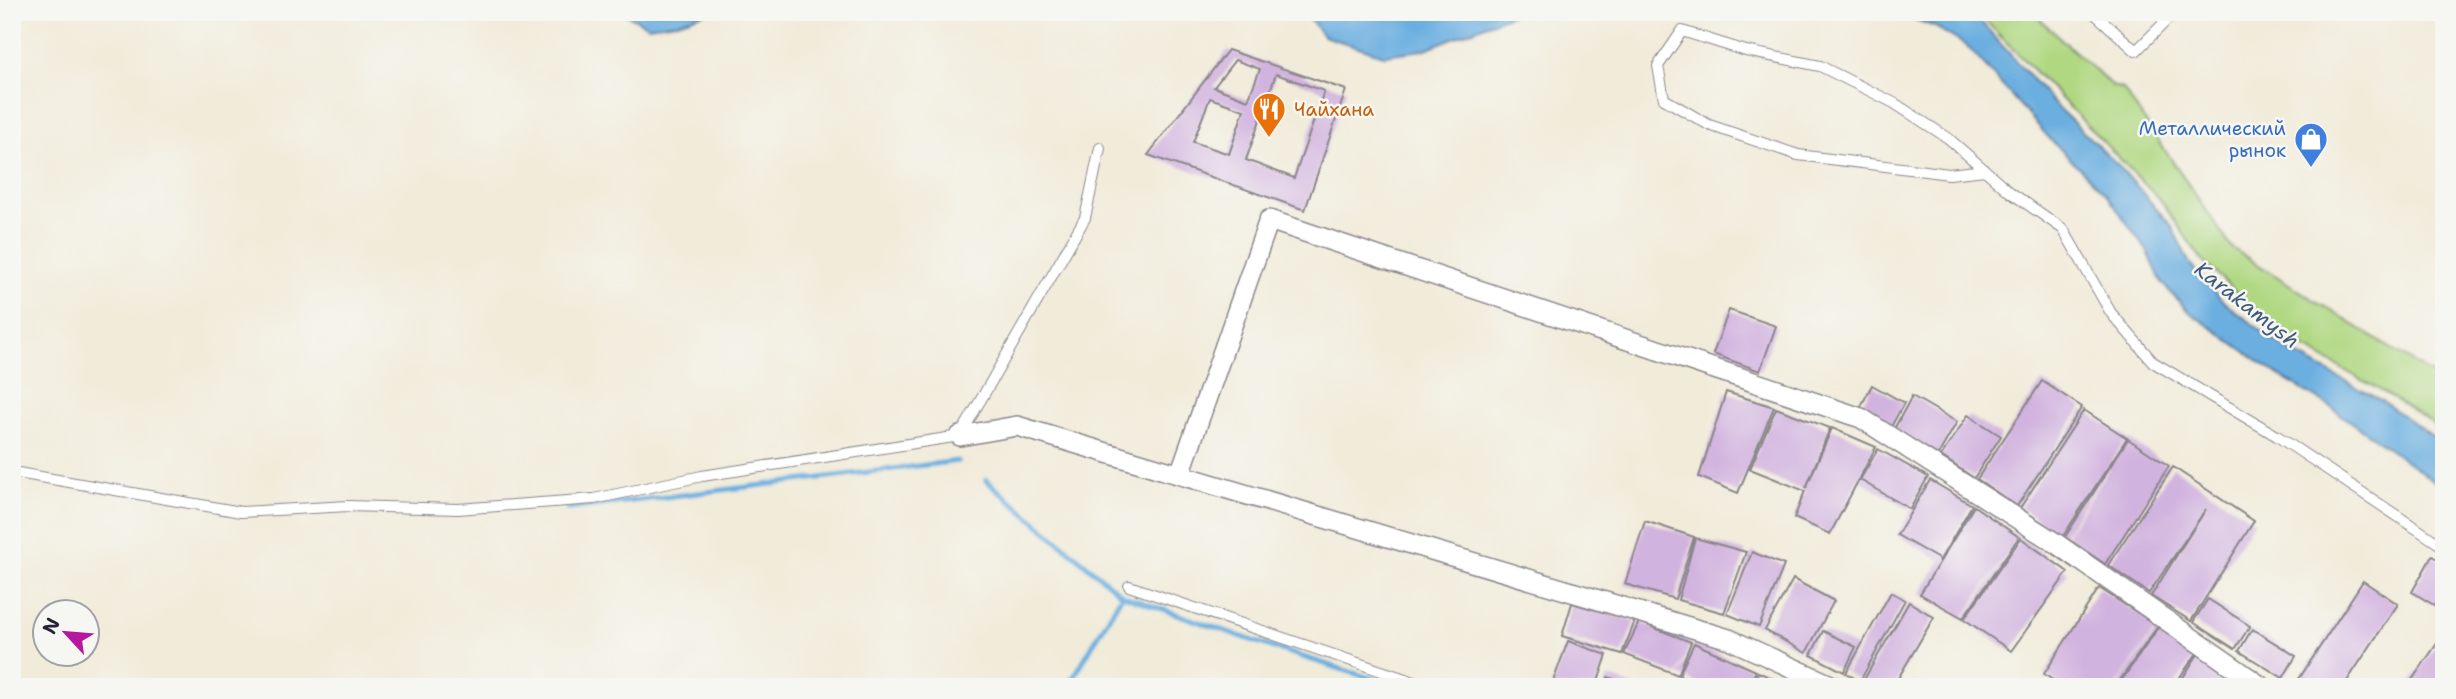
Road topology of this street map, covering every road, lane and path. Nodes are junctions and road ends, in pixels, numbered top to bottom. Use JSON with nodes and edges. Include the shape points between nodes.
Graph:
{"nodes":[{"id":1,"x":2093,"y":12,"type":"edge"},
{"id":2,"x":2175,"y":12,"type":"edge"},
{"id":3,"x":1100,"y":148,"type":"dead end"},
{"id":4,"x":1985,"y":170,"type":"junction"},
{"id":5,"x":960,"y":436,"type":"junction"},
{"id":6,"x":12,"y":472,"type":"edge"},
{"id":7,"x":1180,"y":474,"type":"junction"},
{"id":8,"x":2444,"y":547,"type":"edge"},
{"id":9,"x":1129,"y":586,"type":"dead end"},
{"id":10,"x":1429,"y":687,"type":"edge"},
{"id":11,"x":1835,"y":687,"type":"edge"},
{"id":12,"x":2262,"y":687,"type":"edge"}],
"edges":[{"from":1,"to":2,"type":"lane","via":[[2136,51]]},
{"from":3,"to":5,"type":"lane","via":[[1085,218]]},
{"from":4,"to":4,"type":"lane","via":[[1948,138],[1894,103],[1820,66],[1746,51],[1682,31],[1658,66],[1664,99],[1709,125],[1798,155],[1949,174]]},
{"from":4,"to":8,"type":"lane","via":[[2063,229],[2111,313],[2153,362],[2277,436]]},
{"from":5,"to":6,"type":"lane","via":[[702,476],[594,499],[458,509],[348,506],[241,512]]},
{"from":5,"to":7,"type":"street","via":[[1017,426]]},
{"from":7,"to":11,"type":"street","via":[[1729,639]]},
{"from":7,"to":12,"type":"street","via":[[1269,220],[1861,418],[2057,544]]},
{"from":9,"to":10,"type":"lane"}]}
